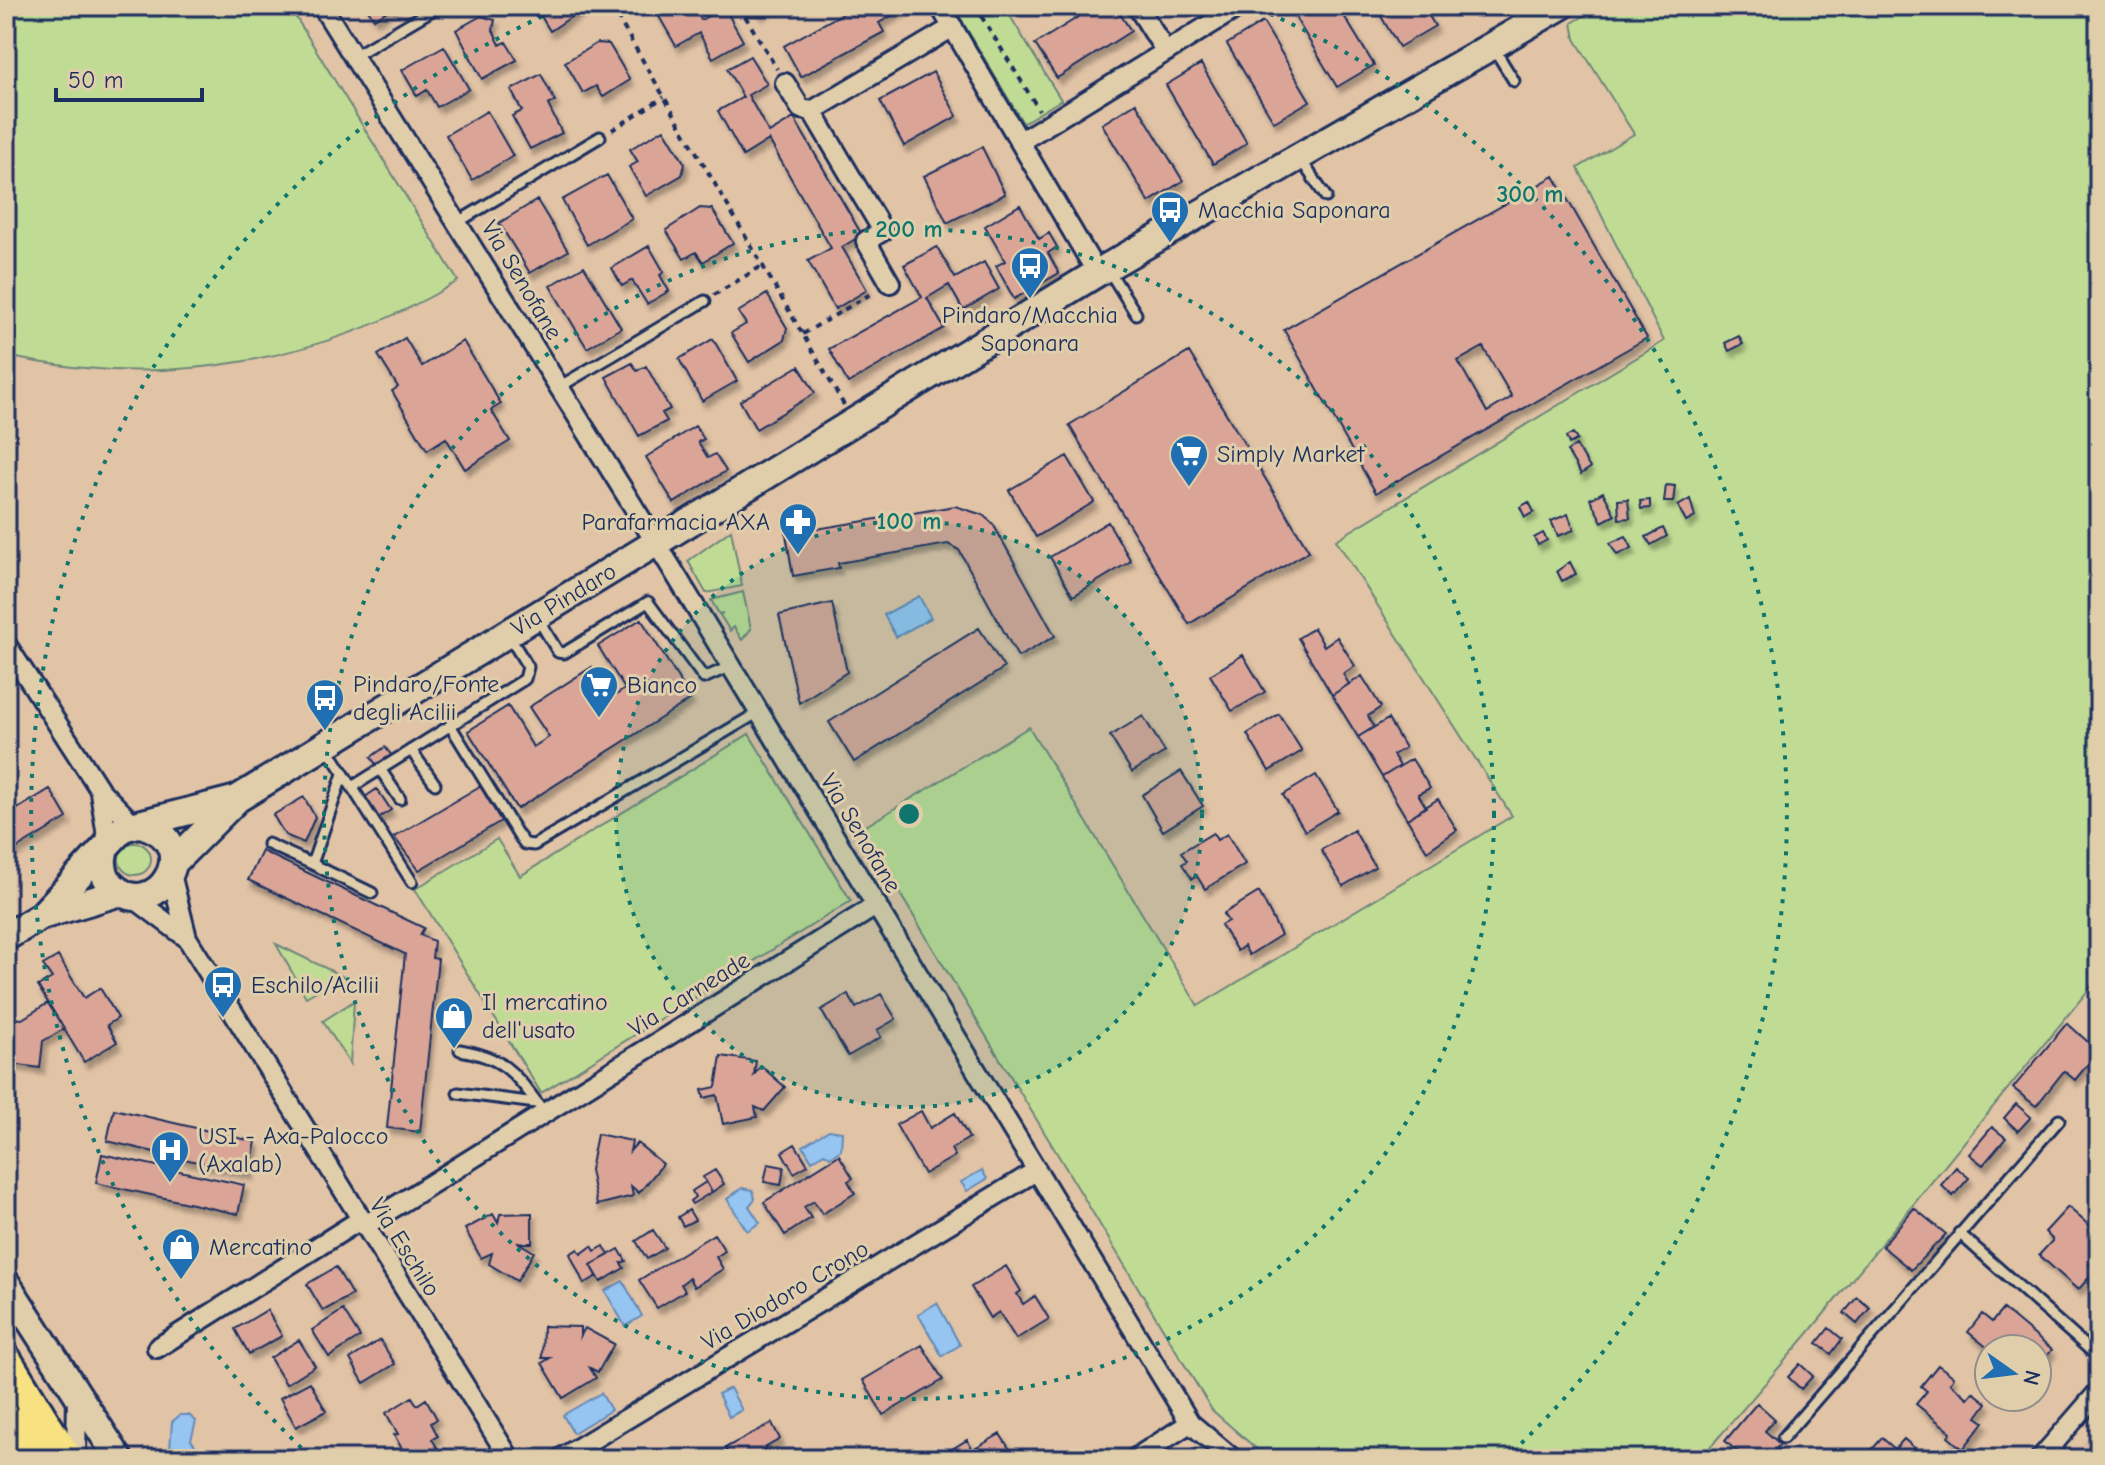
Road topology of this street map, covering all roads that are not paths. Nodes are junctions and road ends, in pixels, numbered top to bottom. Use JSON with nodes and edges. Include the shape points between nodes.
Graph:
{"nodes":[{"id":1,"x":322,"y":6,"type":"edge"},
{"id":2,"x":439,"y":6,"type":"edge"},
{"id":3,"x":940,"y":6,"type":"edge"},
{"id":4,"x":1137,"y":6,"type":"edge"},
{"id":5,"x":1240,"y":6,"type":"edge"},
{"id":6,"x":1561,"y":6,"type":"edge"},
{"id":7,"x":953,"y":27,"type":"junction"},
{"id":8,"x":1492,"y":46,"type":"junction"},
{"id":9,"x":1166,"y":52,"type":"junction"},
{"id":10,"x":354,"y":56,"type":"junction"},
{"id":11,"x":1514,"y":81,"type":"dead end"},
{"id":12,"x":785,"y":83,"type":"road end"},
{"id":13,"x":812,"y":111,"type":"junction"},
{"id":14,"x":600,"y":137,"type":"road end"},
{"id":15,"x":1021,"y":141,"type":"junction"},
{"id":16,"x":1299,"y":156,"type":"junction"},
{"id":17,"x":1326,"y":197,"type":"dead end"},
{"id":18,"x":458,"y":222,"type":"junction"},
{"id":19,"x":1102,"y":270,"type":"junction"},
{"id":20,"x":890,"y":283,"type":"road end"},
{"id":21,"x":705,"y":301,"type":"road end"},
{"id":22,"x":1136,"y":314,"type":"dead end"},
{"id":23,"x":559,"y":387,"type":"junction"},
{"id":24,"x":656,"y":543,"type":"junction"},
{"id":25,"x":536,"y":616,"type":"junction"},
{"id":26,"x":507,"y":633,"type":"junction"},
{"id":27,"x":6,"y":644,"type":"edge"},
{"id":28,"x":731,"y":666,"type":"junction"},
{"id":29,"x":759,"y":712,"type":"junction"},
{"id":30,"x":450,"y":725,"type":"junction"},
{"id":31,"x":325,"y":745,"type":"junction"},
{"id":32,"x":411,"y":750,"type":"junction"},
{"id":33,"x":380,"y":769,"type":"junction"},
{"id":34,"x":343,"y":774,"type":"junction"},
{"id":35,"x":435,"y":784,"type":"dead end"},
{"id":36,"x":352,"y":787,"type":"junction"},
{"id":37,"x":100,"y":790,"type":"junction"},
{"id":38,"x":237,"y":799,"type":"junction"},
{"id":39,"x":400,"y":799,"type":"dead end"},
{"id":40,"x":139,"y":825,"type":"junction"},
{"id":41,"x":268,"y":844,"type":"dead end"},
{"id":42,"x":106,"y":847,"type":"junction"},
{"id":43,"x":312,"y":864,"type":"junction"},
{"id":44,"x":172,"y":868,"type":"junction"},
{"id":45,"x":412,"y":882,"type":"dead end"},
{"id":46,"x":372,"y":893,"type":"dead end"},
{"id":47,"x":126,"y":894,"type":"junction"},
{"id":48,"x":877,"y":905,"type":"junction"},
{"id":49,"x":41,"y":916,"type":"junction"},
{"id":50,"x":6,"y":937,"type":"edge"},
{"id":51,"x":187,"y":938,"type":"junction"},
{"id":52,"x":460,"y":1050,"type":"dead end"},
{"id":53,"x":458,"y":1093,"type":"dead end"},
{"id":54,"x":540,"y":1108,"type":"junction"},
{"id":55,"x":2059,"y":1120,"type":"dead end"},
{"id":56,"x":1036,"y":1171,"type":"junction"},
{"id":57,"x":362,"y":1223,"type":"junction"},
{"id":58,"x":1959,"y":1233,"type":"junction"},
{"id":59,"x":6,"y":1283,"type":"edge"},
{"id":60,"x":157,"y":1348,"type":"dead end"},
{"id":61,"x":6,"y":1358,"type":"edge"},
{"id":62,"x":2099,"y":1358,"type":"edge"},
{"id":63,"x":77,"y":1391,"type":"junction"},
{"id":64,"x":2099,"y":1391,"type":"edge"},
{"id":65,"x":6,"y":1411,"type":"edge"},
{"id":66,"x":1190,"y":1423,"type":"junction"},
{"id":67,"x":1783,"y":1438,"type":"dead end"},
{"id":68,"x":36,"y":1459,"type":"edge"},
{"id":69,"x":68,"y":1459,"type":"edge"},
{"id":70,"x":76,"y":1459,"type":"edge"},
{"id":71,"x":119,"y":1459,"type":"edge"},
{"id":72,"x":510,"y":1459,"type":"edge"},
{"id":73,"x":560,"y":1459,"type":"edge"},
{"id":74,"x":1134,"y":1459,"type":"edge"},
{"id":75,"x":1233,"y":1459,"type":"edge"},
{"id":76,"x":2040,"y":1459,"type":"edge"}],
"edges":[{"from":1,"to":10,"type":"street","name":"Via Senofane"},
{"from":2,"to":10,"type":"lane"},
{"from":3,"to":7,"type":"street"},
{"from":4,"to":9,"type":"street"},
{"from":5,"to":9,"type":"street"},
{"from":6,"to":8,"type":"street","name":"Via Pindaro"},
{"from":7,"to":13,"type":"street"},
{"from":7,"to":15,"type":"street"},
{"from":8,"to":11,"type":"lane"},
{"from":8,"to":16,"type":"street","name":"Via Pindaro"},
{"from":9,"to":15,"type":"street"},
{"from":10,"to":18,"type":"street","name":"Via Senofane"},
{"from":12,"to":13,"type":"street","via":[[801,109]]},
{"from":13,"to":20,"type":"street","via":[[883,231],[866,241]]},
{"from":14,"to":18,"type":"lane","name":"Via Senofane"},
{"from":15,"to":19,"type":"street"},
{"from":16,"to":17,"type":"lane"},
{"from":16,"to":19,"type":"street","name":"Via Pindaro"},
{"from":18,"to":23,"type":"street","name":"Via Senofane"},
{"from":19,"to":22,"type":"lane"},
{"from":19,"to":24,"type":"street","name":"Via Pindaro"},
{"from":21,"to":23,"type":"lane"},
{"from":23,"to":24,"type":"street","name":"Via Senofane"},
{"from":24,"to":25,"type":"street","name":"Via Pindaro"},
{"from":24,"to":28,"type":"street","name":"Via Senofane"},
{"from":25,"to":26,"type":"street","name":"Via Pindaro"},
{"from":25,"to":28,"type":"lane","via":[[558,652],[564,653],[648,602],[704,678]]},
{"from":26,"to":30,"type":"lane","via":[[528,667],[525,679]]},
{"from":26,"to":31,"type":"street","name":"Via Pindaro"},
{"from":27,"to":37,"type":"street"},
{"from":28,"to":29,"type":"street","name":"Via Senofane"},
{"from":29,"to":30,"type":"lane","via":[[534,845],[518,835]]},
{"from":29,"to":48,"type":"street","name":"Via Senofane"},
{"from":30,"to":32,"type":"lane"},
{"from":31,"to":34,"type":"lane"},
{"from":31,"to":38,"type":"street","name":"Via Pindaro"},
{"from":32,"to":33,"type":"lane"},
{"from":32,"to":35,"type":"lane"},
{"from":33,"to":36,"type":"lane"},
{"from":33,"to":39,"type":"lane"},
{"from":34,"to":36,"type":"lane"},
{"from":34,"to":43,"type":"lane"},
{"from":36,"to":45,"type":"lane"},
{"from":37,"to":40,"type":"street"},
{"from":37,"to":42,"type":"street"},
{"from":38,"to":40,"type":"street"},
{"from":38,"to":44,"type":"street"},
{"from":40,"to":42,"type":"street","via":[[115,834]]},
{"from":40,"to":44,"type":"street","via":[[168,841]]},
{"from":41,"to":43,"type":"lane"},
{"from":42,"to":47,"type":"street","via":[[106,876]]},
{"from":42,"to":49,"type":"street"},
{"from":43,"to":46,"type":"lane"},
{"from":44,"to":47,"type":"street","via":[[155,892]]},
{"from":44,"to":51,"type":"street"},
{"from":47,"to":49,"type":"street"},
{"from":47,"to":51,"type":"street"},
{"from":48,"to":54,"type":"street","name":"Via Carneade"},
{"from":48,"to":56,"type":"street","name":"Via Senofane"},
{"from":49,"to":50,"type":"street"},
{"from":51,"to":57,"type":"street","name":"Via Eschilo"},
{"from":52,"to":54,"type":"lane","via":[[489,1055],[509,1069]]},
{"from":53,"to":54,"type":"lane"},
{"from":54,"to":57,"type":"street","name":"Via Carneade"},
{"from":55,"to":58,"type":"lane"},
{"from":56,"to":66,"type":"street","name":"Via Senofane"},
{"from":56,"to":73,"type":"street","name":"Via Diodoro Crono"},
{"from":57,"to":60,"type":"street","name":"Via Carneade"},
{"from":57,"to":72,"type":"street","name":"Via Eschilo"},
{"from":58,"to":62,"type":"lane"},
{"from":58,"to":67,"type":"lane"},
{"from":59,"to":63,"type":"street"},
{"from":61,"to":69,"type":"main road"},
{"from":63,"to":70,"type":"street"},
{"from":63,"to":71,"type":"street"},
{"from":64,"to":76,"type":"street"},
{"from":65,"to":68,"type":"main road"},
{"from":66,"to":74,"type":"street"},
{"from":66,"to":75,"type":"street","name":"Via Senofane"}]}
